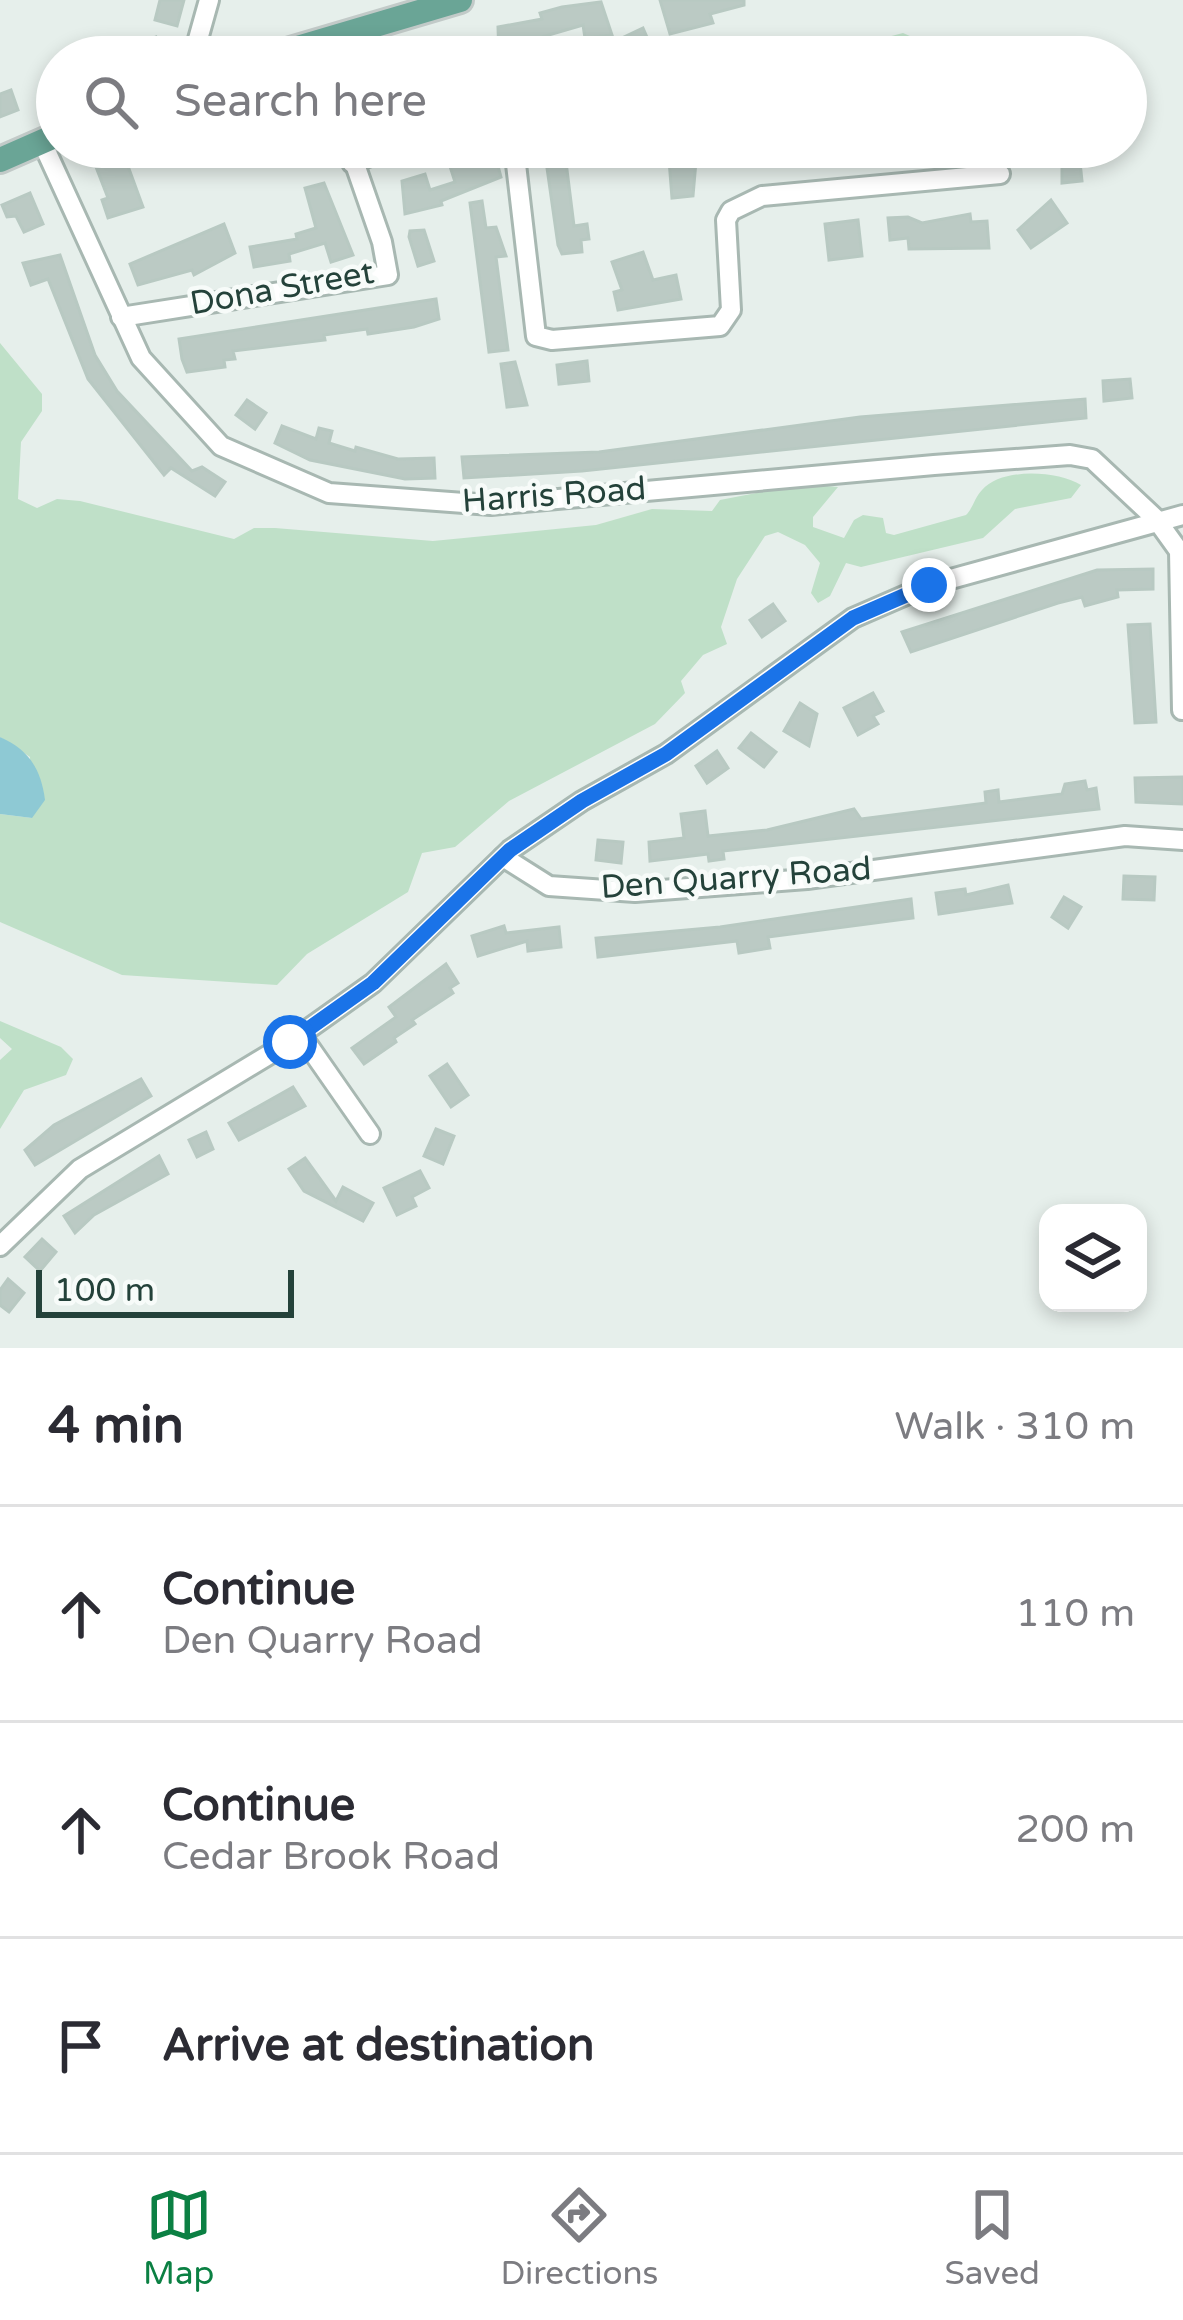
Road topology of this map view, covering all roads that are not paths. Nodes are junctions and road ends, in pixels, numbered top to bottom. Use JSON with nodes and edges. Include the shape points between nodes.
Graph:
{"nodes":[{"id":1,"x":209,"y":0,"type":"edge"},
{"id":2,"x":460,"y":0,"type":"edge"},
{"id":3,"x":199,"y":36,"type":"edge"},
{"id":4,"x":357,"y":36,"type":"edge"},
{"id":5,"x":36,"y":145,"type":"edge"},
{"id":6,"x":0,"y":160,"type":"edge"},
{"id":7,"x":62,"y":168,"type":"edge"},
{"id":8,"x":356,"y":168,"type":"edge"},
{"id":9,"x":516,"y":168,"type":"edge"},
{"id":10,"x":1000,"y":175,"type":"dead end"},
{"id":11,"x":121,"y":317,"type":"junction"},
{"id":12,"x":1183,"y":515,"type":"edge"},
{"id":13,"x":1156,"y":519,"type":"junction"},
{"id":14,"x":1183,"y":710,"type":"edge"},
{"id":15,"x":1183,"y":840,"type":"edge"},
{"id":16,"x":502,"y":857,"type":"junction"},
{"id":17,"x":301,"y":1035,"type":"junction"},
{"id":18,"x":370,"y":1134,"type":"dead end"},
{"id":19,"x":0,"y":1246,"type":"edge"}],
"edges":[{"from":1,"to":3,"type":"street"},
{"from":2,"to":4,"type":"main road"},
{"from":5,"to":6,"type":"main road"},
{"from":7,"to":11,"type":"street","name":"Harris Road"},
{"from":8,"to":11,"type":"street","name":"Dona Street","via":[[388,275]]},
{"from":9,"to":10,"type":"street","via":[[536,336],[552,340],[720,326],[731,310],[726,220],[762,196]]},
{"from":11,"to":13,"type":"street","name":"Harris Road","via":[[141,358],[220,446],[328,493],[490,506],[1070,455],[1103,466]]},
{"from":12,"to":13,"type":"street"},
{"from":13,"to":14,"type":"street","via":[[1178,551]]},
{"from":13,"to":16,"type":"street","via":[[929,585],[853,618],[666,754]]},
{"from":15,"to":16,"type":"street","name":"Den Quarry Road","via":[[1125,836],[807,879],[635,892],[549,886]]},
{"from":16,"to":17,"type":"street","via":[[373,983]]},
{"from":17,"to":18,"type":"street"},
{"from":17,"to":19,"type":"street","via":[[80,1169]]}]}
